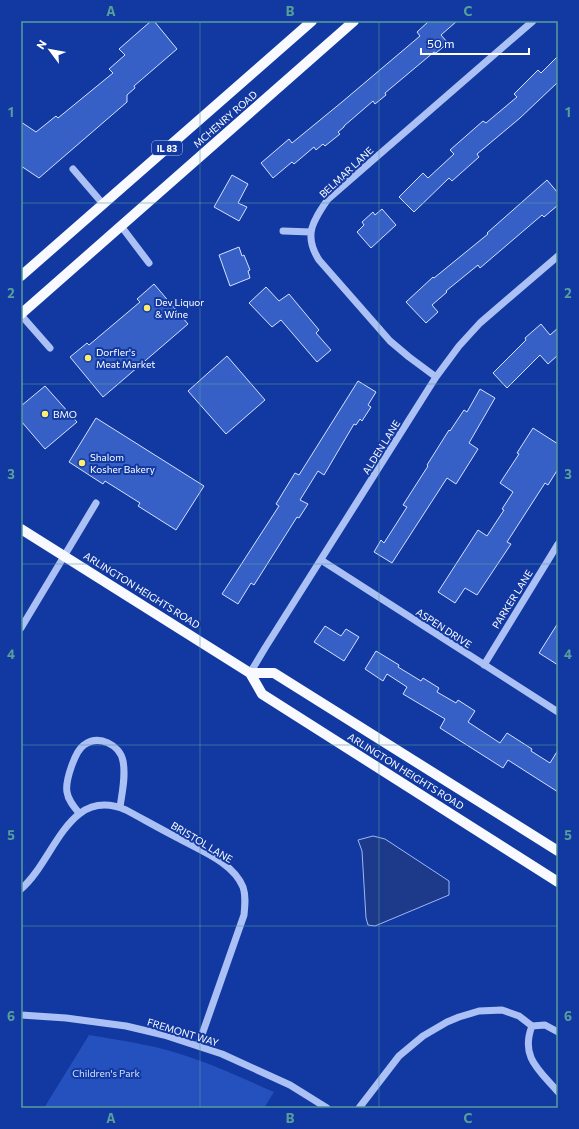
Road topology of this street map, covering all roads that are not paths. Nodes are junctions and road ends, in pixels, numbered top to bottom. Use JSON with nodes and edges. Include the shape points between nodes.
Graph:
{"nodes":[{"id":1,"x":312,"y":21,"type":"edge"},
{"id":2,"x":354,"y":21,"type":"edge"},
{"id":3,"x":533,"y":21,"type":"edge"},
{"id":4,"x":73,"y":169,"type":"dead end"},
{"id":5,"x":103,"y":204,"type":"junction"},
{"id":6,"x":121,"y":226,"type":"junction"},
{"id":7,"x":283,"y":231,"type":"dead end"},
{"id":8,"x":311,"y":232,"type":"junction"},
{"id":9,"x":558,"y":256,"type":"edge"},
{"id":10,"x":149,"y":262,"type":"dead end"},
{"id":11,"x":21,"y":276,"type":"edge"},
{"id":12,"x":21,"y":314,"type":"edge"},
{"id":13,"x":50,"y":348,"type":"dead end"},
{"id":14,"x":436,"y":377,"type":"junction"},
{"id":15,"x":96,"y":503,"type":"dead end"},
{"id":16,"x":21,"y":528,"type":"edge"},
{"id":17,"x":558,"y":544,"type":"edge"},
{"id":18,"x":65,"y":556,"type":"junction"},
{"id":19,"x":321,"y":560,"type":"junction"},
{"id":20,"x":21,"y":628,"type":"edge"},
{"id":21,"x":484,"y":665,"type":"junction"},
{"id":22,"x":250,"y":673,"type":"junction"},
{"id":23,"x":558,"y":712,"type":"edge"},
{"id":24,"x":120,"y":807,"type":"junction"},
{"id":25,"x":78,"y":814,"type":"junction"},
{"id":26,"x":558,"y":851,"type":"edge"},
{"id":27,"x":558,"y":882,"type":"edge"},
{"id":28,"x":21,"y":889,"type":"edge"},
{"id":29,"x":21,"y":1016,"type":"edge"},
{"id":30,"x":532,"y":1026,"type":"junction"},
{"id":31,"x":558,"y":1032,"type":"edge"},
{"id":32,"x":198,"y":1046,"type":"junction"},
{"id":33,"x":558,"y":1092,"type":"edge"},
{"id":34,"x":327,"y":1108,"type":"edge"},
{"id":35,"x":359,"y":1108,"type":"edge"}],
"edges":[{"from":1,"to":5,"type":"main road","name":"MCHENRY ROAD","number":"IL 83"},
{"from":2,"to":6,"type":"main road","name":"MCHENRY ROAD","number":"IL 83"},
{"from":3,"to":8,"type":"street","name":"BELMAR LANE","via":[[328,199],[319,212]]},
{"from":4,"to":5,"type":"street"},
{"from":5,"to":11,"type":"main road","name":"MCHENRY ROAD","number":"IL 83"},
{"from":6,"to":10,"type":"street"},
{"from":6,"to":12,"type":"main road","name":"MCHENRY ROAD","number":"IL 83"},
{"from":7,"to":8,"type":"street"},
{"from":8,"to":14,"type":"street","via":[[313,250],[319,260],[390,341]]},
{"from":9,"to":14,"type":"street","name":"ALDEN LANE","via":[[480,323]]},
{"from":12,"to":13,"type":"street"},
{"from":14,"to":19,"type":"street","name":"ALDEN LANE"},
{"from":15,"to":18,"type":"street"},
{"from":16,"to":18,"type":"main road","name":"ARLINGTON HEIGHTS ROAD"},
{"from":17,"to":21,"type":"street","name":"PARKER LANE"},
{"from":18,"to":20,"type":"street"},
{"from":18,"to":22,"type":"main road","name":"ARLINGTON HEIGHTS ROAD"},
{"from":19,"to":21,"type":"street","name":"ASPEN DRIVE"},
{"from":19,"to":22,"type":"street","name":"ALDEN LANE"},
{"from":21,"to":23,"type":"street","name":"ASPEN DRIVE"},
{"from":22,"to":26,"type":"main road","name":"ARLINGTON HEIGHTS ROAD","via":[[274,673]]},
{"from":22,"to":27,"type":"main road","name":"ARLINGTON HEIGHTS ROAD","via":[[262,694]]},
{"from":24,"to":25,"type":"street","name":"BRISTOL LANE","via":[[99,805]]},
{"from":24,"to":25,"type":"street","via":[[123,760],[110,743],[89,742],[75,757],[66,787],[69,799]]},
{"from":24,"to":32,"type":"street","name":"BRISTOL LANE","via":[[222,863],[232,871],[243,887],[245,906],[241,924]]},
{"from":25,"to":28,"type":"street","name":"BRISTOL LANE"},
{"from":29,"to":32,"type":"street","name":"FREMONT WAY","via":[[66,1018],[126,1026]]},
{"from":30,"to":31,"type":"street","via":[[545,1025]]},
{"from":30,"to":33,"type":"street","via":[[527,1041],[529,1055]]},
{"from":30,"to":35,"type":"street","via":[[519,1016],[502,1010],[479,1011],[447,1022],[423,1036],[399,1056]]},
{"from":32,"to":34,"type":"street","name":"FREMONT WAY","via":[[222,1054],[290,1085]]}]}
